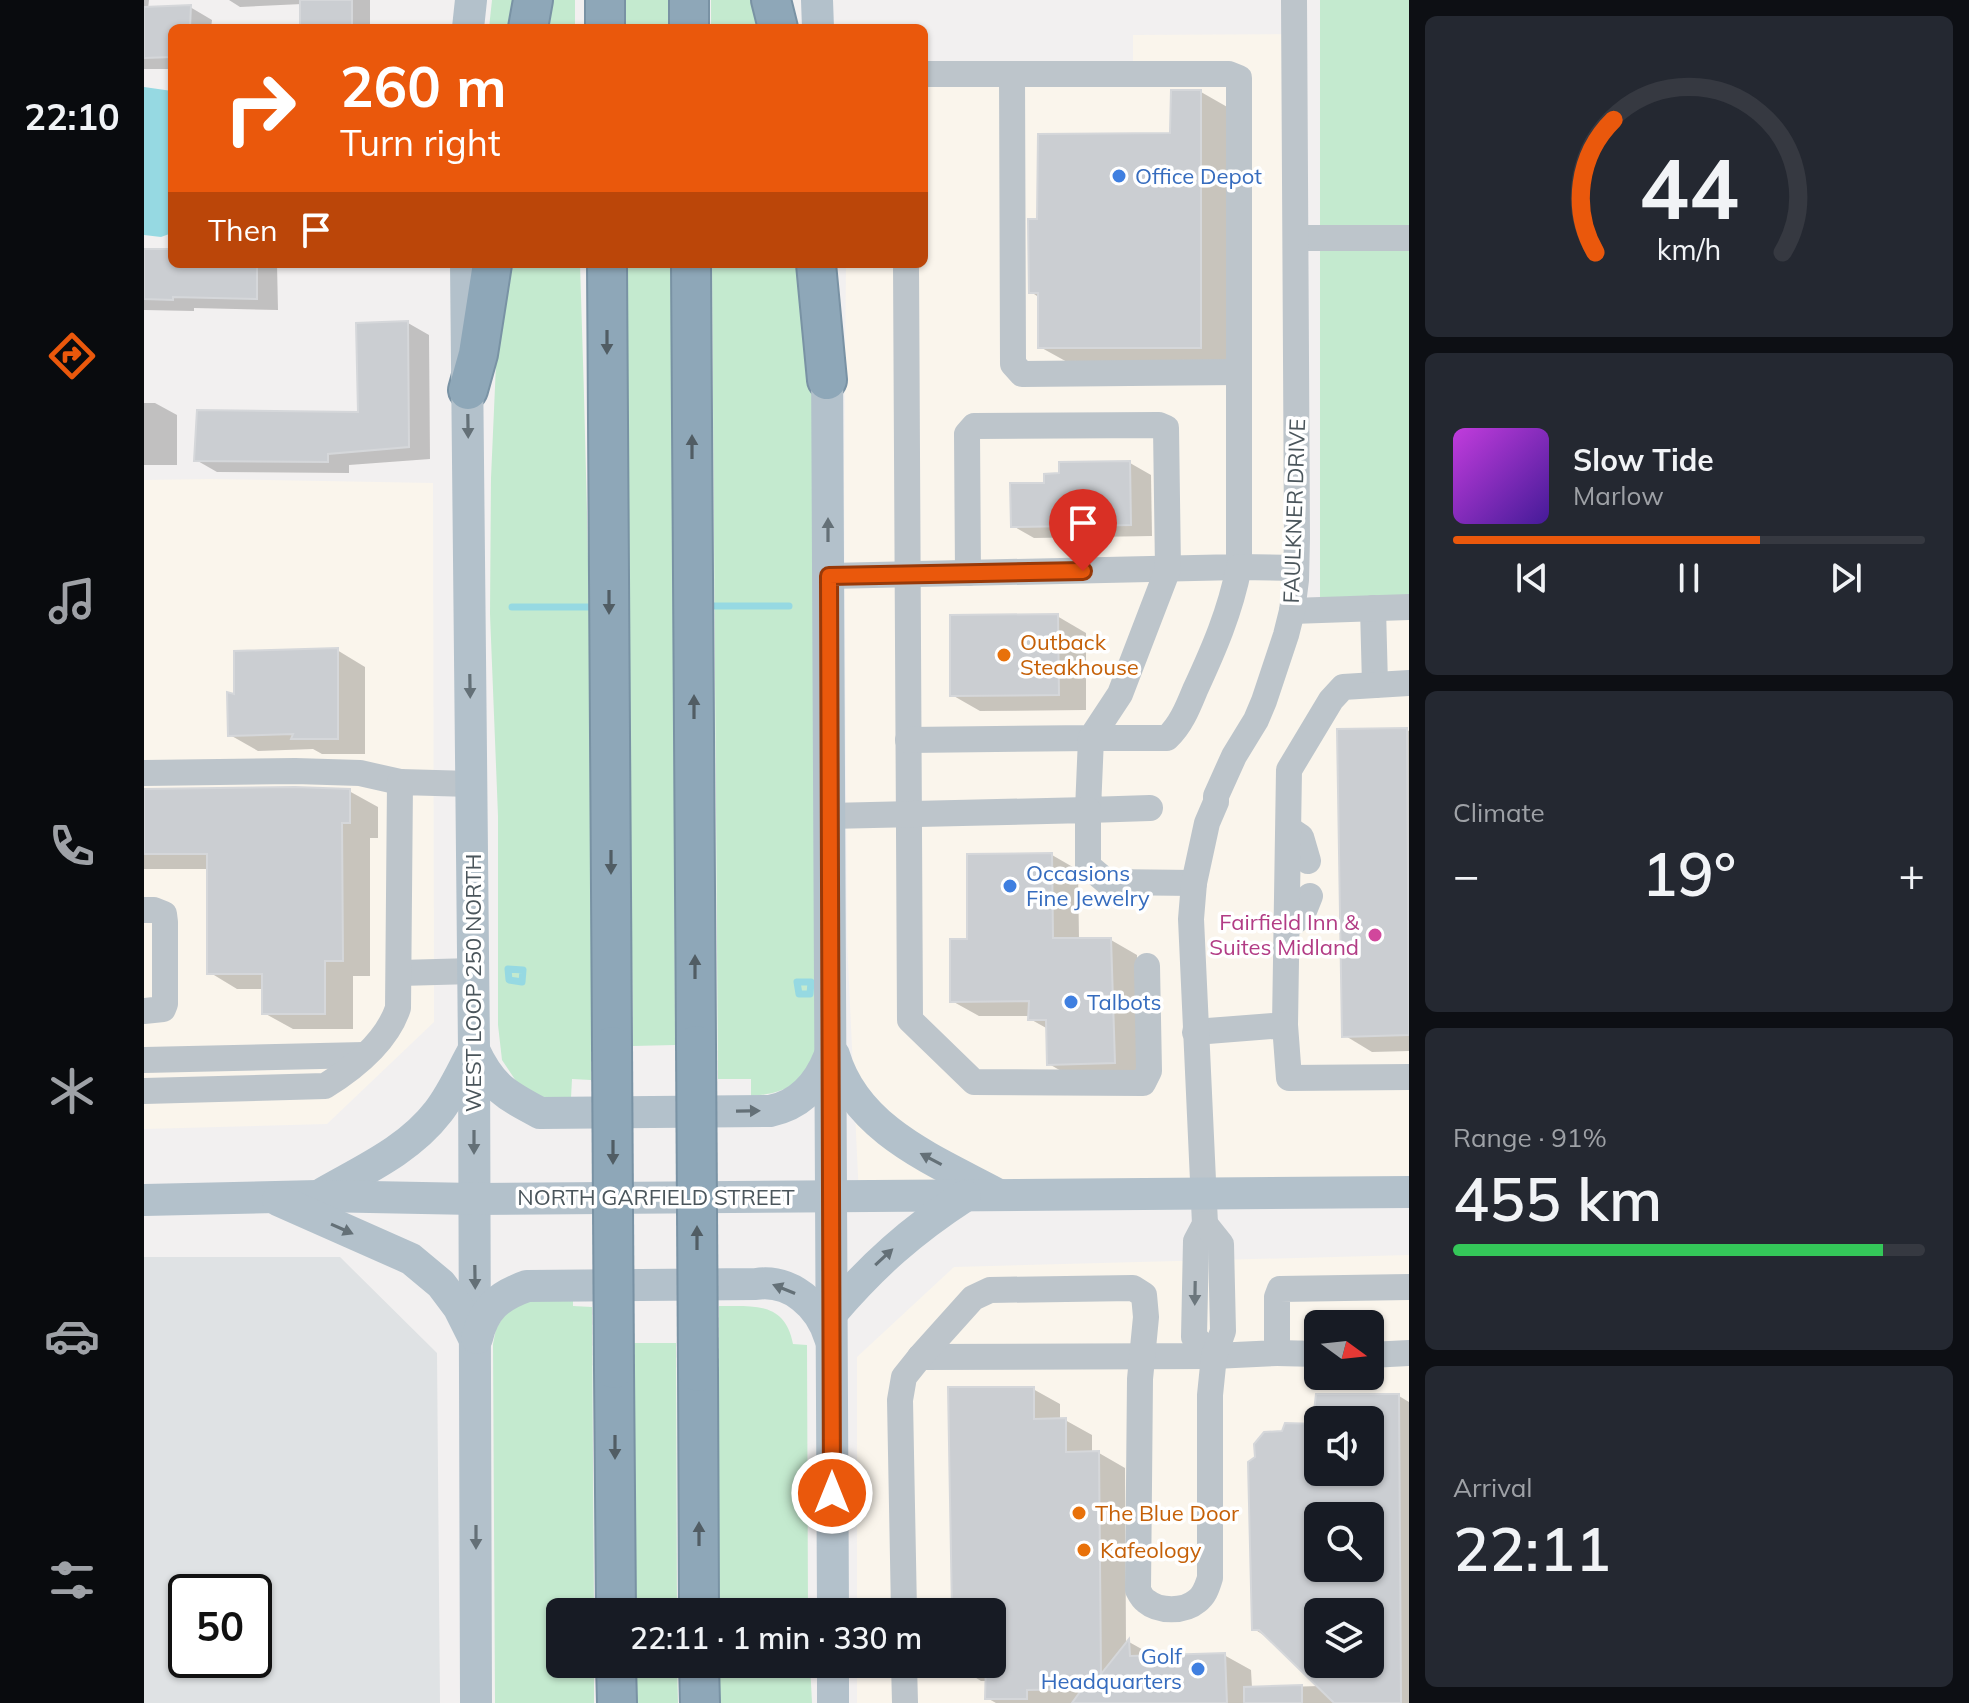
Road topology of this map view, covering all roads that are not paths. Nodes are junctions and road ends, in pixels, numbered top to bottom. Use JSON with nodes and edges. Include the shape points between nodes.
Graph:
{"nodes":[{"id":1,"x":471,"y":0,"type":"edge"},
{"id":2,"x":533,"y":0,"type":"edge"},
{"id":3,"x":605,"y":0,"type":"edge"},
{"id":4,"x":689,"y":0,"type":"edge"},
{"id":5,"x":771,"y":0,"type":"edge"},
{"id":6,"x":817,"y":0,"type":"edge"},
{"id":7,"x":1294,"y":0,"type":"edge"},
{"id":8,"x":468,"y":24,"type":"edge"},
{"id":9,"x":529,"y":24,"type":"edge"},
{"id":10,"x":605,"y":24,"type":"edge"},
{"id":11,"x":689,"y":24,"type":"edge"},
{"id":12,"x":777,"y":24,"type":"edge"},
{"id":13,"x":818,"y":24,"type":"edge"},
{"id":14,"x":928,"y":74,"type":"edge"},
{"id":15,"x":1012,"y":74,"type":"junction"},
{"id":16,"x":1296,"y":238,"type":"junction"},
{"id":17,"x":1409,"y":238,"type":"edge"},
{"id":18,"x":466,"y":268,"type":"edge"},
{"id":19,"x":491,"y":268,"type":"edge"},
{"id":20,"x":607,"y":268,"type":"edge"},
{"id":21,"x":691,"y":268,"type":"edge"},
{"id":22,"x":816,"y":268,"type":"edge"},
{"id":23,"x":824,"y":268,"type":"edge"},
{"id":24,"x":906,"y":268,"type":"edge"},
{"id":25,"x":1238,"y":372,"type":"junction"},
{"id":26,"x":827,"y":380,"type":"junction"},
{"id":27,"x":468,"y":390,"type":"junction"},
{"id":28,"x":1239,"y":567,"type":"junction"},
{"id":29,"x":1296,"y":568,"type":"junction"},
{"id":30,"x":1168,"y":569,"type":"junction"},
{"id":31,"x":968,"y":573,"type":"junction"},
{"id":32,"x":906,"y":574,"type":"junction"},
{"id":33,"x":829,"y":576,"type":"junction"},
{"id":34,"x":1409,"y":607,"type":"edge"},
{"id":35,"x":1373,"y":608,"type":"junction"},
{"id":36,"x":1292,"y":611,"type":"junction"},
{"id":37,"x":1409,"y":683,"type":"edge"},
{"id":38,"x":1375,"y":685,"type":"junction"},
{"id":39,"x":1091,"y":738,"type":"junction"},
{"id":40,"x":908,"y":740,"type":"junction"},
{"id":41,"x":144,"y":773,"type":"edge"},
{"id":42,"x":400,"y":782,"type":"junction"},
{"id":43,"x":471,"y":784,"type":"junction"},
{"id":44,"x":1150,"y":808,"type":"dead end"},
{"id":45,"x":1088,"y":810,"type":"junction"},
{"id":46,"x":909,"y":814,"type":"junction"},
{"id":47,"x":829,"y":816,"type":"junction"},
{"id":48,"x":1289,"y":829,"type":"junction"},
{"id":49,"x":1308,"y":861,"type":"dead end"},
{"id":50,"x":1194,"y":883,"type":"junction"},
{"id":51,"x":1310,"y":896,"type":"dead end"},
{"id":52,"x":144,"y":910,"type":"edge"},
{"id":53,"x":1287,"y":927,"type":"junction"},
{"id":54,"x":1147,"y":966,"type":"dead end"},
{"id":55,"x":473,"y":971,"type":"junction"},
{"id":56,"x":400,"y":973,"type":"junction"},
{"id":57,"x":144,"y":1011,"type":"edge"},
{"id":58,"x":1285,"y":1025,"type":"junction"},
{"id":59,"x":1195,"y":1032,"type":"junction"},
{"id":60,"x":830,"y":1045,"type":"junction"},
{"id":61,"x":474,"y":1050,"type":"junction"},
{"id":62,"x":364,"y":1055,"type":"junction"},
{"id":63,"x":144,"y":1060,"type":"edge"},
{"id":64,"x":1409,"y":1077,"type":"edge"},
{"id":65,"x":144,"y":1091,"type":"edge"},
{"id":66,"x":1409,"y":1192,"type":"edge"},
{"id":67,"x":1000,"y":1195,"type":"junction"},
{"id":68,"x":318,"y":1196,"type":"junction"},
{"id":69,"x":831,"y":1196,"type":"junction"},
{"id":70,"x":965,"y":1196,"type":"junction"},
{"id":71,"x":271,"y":1197,"type":"junction"},
{"id":72,"x":474,"y":1199,"type":"junction"},
{"id":73,"x":144,"y":1200,"type":"edge"},
{"id":74,"x":1203,"y":1208,"type":"junction"},
{"id":75,"x":1409,"y":1287,"type":"edge"},
{"id":76,"x":832,"y":1330,"type":"junction"},
{"id":77,"x":476,"y":1343,"type":"junction"},
{"id":78,"x":1277,"y":1353,"type":"junction"},
{"id":79,"x":1409,"y":1353,"type":"edge"},
{"id":80,"x":1304,"y":1354,"type":"edge"},
{"id":81,"x":1384,"y":1354,"type":"edge"},
{"id":82,"x":1142,"y":1356,"type":"junction"},
{"id":83,"x":1214,"y":1356,"type":"junction"},
{"id":84,"x":920,"y":1357,"type":"junction"},
{"id":85,"x":616,"y":1598,"type":"edge"},
{"id":86,"x":699,"y":1598,"type":"edge"},
{"id":87,"x":833,"y":1598,"type":"edge"},
{"id":88,"x":904,"y":1598,"type":"edge"},
{"id":89,"x":616,"y":1678,"type":"edge"},
{"id":90,"x":699,"y":1678,"type":"edge"},
{"id":91,"x":833,"y":1678,"type":"edge"},
{"id":92,"x":476,"y":1703,"type":"edge"},
{"id":93,"x":617,"y":1703,"type":"edge"},
{"id":94,"x":700,"y":1703,"type":"edge"},
{"id":95,"x":833,"y":1703,"type":"edge"}],
"edges":[{"from":1,"to":8,"type":"main road"},
{"from":2,"to":9,"type":"highway"},
{"from":3,"to":10,"type":"highway"},
{"from":4,"to":11,"type":"highway"},
{"from":5,"to":12,"type":"highway"},
{"from":6,"to":13,"type":"main road"},
{"from":7,"to":16,"type":"street","name":"FAULKNER DRIVE"},
{"from":14,"to":15,"type":"street"},
{"from":15,"to":25,"type":"street","via":[[1013,364],[1022,374]]},
{"from":15,"to":25,"type":"street","via":[[1239,78]]},
{"from":16,"to":17,"type":"street"},
{"from":16,"to":29,"type":"street","name":"FAULKNER DRIVE"},
{"from":18,"to":27,"type":"main road","name":"WEST LOOP 250 NORTH"},
{"from":19,"to":27,"type":"highway"},
{"from":20,"to":85,"type":"highway","one_way":true,"bridge":true},
{"from":86,"to":21,"type":"highway","one_way":true,"bridge":true},
{"from":22,"to":26,"type":"highway"},
{"from":23,"to":26,"type":"main road"},
{"from":24,"to":32,"type":"street"},
{"from":25,"to":28,"type":"street"},
{"from":33,"to":26,"type":"main road","one_way":true},
{"from":27,"to":43,"type":"main road","name":"WEST LOOP 250 NORTH","one_way":true},
{"from":28,"to":29,"type":"street"},
{"from":28,"to":30,"type":"street"},
{"from":28,"to":39,"type":"street","via":[[1221,635],[1174,732],[1167,738]]},
{"from":29,"to":36,"type":"street","name":"FAULKNER DRIVE"},
{"from":30,"to":31,"type":"street"},
{"from":30,"to":31,"type":"street","via":[[1166,428],[974,426],[967,434]]},
{"from":30,"to":39,"type":"street","via":[[1120,694]]},
{"from":31,"to":32,"type":"street"},
{"from":32,"to":33,"type":"street"},
{"from":32,"to":40,"type":"street"},
{"from":33,"to":47,"type":"main road"},
{"from":34,"to":35,"type":"street"},
{"from":35,"to":36,"type":"street"},
{"from":35,"to":38,"type":"street"},
{"from":36,"to":50,"type":"street","name":"FAULKNER DRIVE","via":[[1264,701],[1216,796]]},
{"from":37,"to":38,"type":"street"},
{"from":38,"to":48,"type":"street","via":[[1343,687],[1289,770]]},
{"from":39,"to":40,"type":"street"},
{"from":39,"to":45,"type":"street"},
{"from":40,"to":46,"type":"street"},
{"from":41,"to":42,"type":"street","via":[[360,773]]},
{"from":42,"to":43,"type":"street"},
{"from":42,"to":56,"type":"street"},
{"from":43,"to":55,"type":"main road","name":"WEST LOOP 250 NORTH"},
{"from":44,"to":45,"type":"street"},
{"from":45,"to":46,"type":"street"},
{"from":45,"to":50,"type":"street","via":[[1088,866],[1107,882]]},
{"from":46,"to":47,"type":"street"},
{"from":46,"to":54,"type":"street","via":[[910,1020],[974,1082],[1143,1083],[1149,1071]]},
{"from":47,"to":60,"type":"main road"},
{"from":48,"to":49,"type":"street","via":[[1301,837]]},
{"from":48,"to":53,"type":"street"},
{"from":50,"to":59,"type":"street","name":"FAULKNER DRIVE"},
{"from":51,"to":53,"type":"street","via":[[1302,916]]},
{"from":52,"to":57,"type":"street","via":[[164,914],[165,1004],[163,1009]]},
{"from":53,"to":58,"type":"street"},
{"from":55,"to":56,"type":"street"},
{"from":55,"to":61,"type":"main road","name":"WEST LOOP 250 NORTH"},
{"from":56,"to":62,"type":"street","via":[[393,1022]]},
{"from":58,"to":59,"type":"street"},
{"from":58,"to":64,"type":"street","via":[[1289,1078]]},
{"from":59,"to":74,"type":"street","name":"FAULKNER DRIVE"},
{"from":61,"to":60,"type":"main road","one_way":true,"via":[[492,1081],[540,1113],[770,1111],[810,1090],[823,1072]]},
{"from":67,"to":60,"type":"main road","one_way":true,"via":[[903,1143],[862,1108],[840,1074]]},
{"from":60,"to":69,"type":"main road"},
{"from":61,"to":68,"type":"main road","via":[[435,1116],[399,1149]]},
{"from":61,"to":72,"type":"main road","name":"WEST LOOP 250 NORTH","one_way":true},
{"from":62,"to":63,"type":"street"},
{"from":62,"to":65,"type":"street","via":[[325,1086]]},
{"from":66,"to":74,"type":"main road","name":"NORTH GARFIELD STREET"},
{"from":67,"to":70,"type":"main road","name":"NORTH GARFIELD STREET"},
{"from":67,"to":74,"type":"main road","name":"NORTH GARFIELD STREET"},
{"from":68,"to":71,"type":"main road","name":"NORTH GARFIELD STREET"},
{"from":68,"to":72,"type":"main road","name":"NORTH GARFIELD STREET"},
{"from":69,"to":70,"type":"main road","name":"NORTH GARFIELD STREET"},
{"from":69,"to":72,"type":"main road","name":"NORTH GARFIELD STREET"},
{"from":69,"to":76,"type":"main road"},
{"from":76,"to":70,"type":"main road","one_way":true,"via":[[856,1285],[908,1236]]},
{"from":71,"to":73,"type":"main road","name":"NORTH GARFIELD STREET"},
{"from":71,"to":77,"type":"main road","one_way":true,"via":[[411,1259],[441,1284]]},
{"from":72,"to":77,"type":"main road","name":"WEST LOOP 250 NORTH","one_way":true},
{"from":74,"to":83,"type":"street","via":[[1221,1244],[1223,1331]]},
{"from":75,"to":78,"type":"street","via":[[1280,1289]]},
{"from":76,"to":77,"type":"main road","one_way":true,"via":[[805,1298],[768,1283],[527,1286],[504,1296],[486,1313]]},
{"from":76,"to":87,"type":"main road"},
{"from":77,"to":92,"type":"main road","name":"WEST LOOP 250 NORTH","one_way":true},
{"from":78,"to":80,"type":"street"},
{"from":78,"to":83,"type":"street"},
{"from":79,"to":81,"type":"street"},
{"from":82,"to":83,"type":"street"},
{"from":82,"to":83,"type":"street","via":[[1138,1590],[1144,1600],[1161,1608],[1180,1609],[1196,1603],[1210,1578]]},
{"from":82,"to":84,"type":"street"},
{"from":82,"to":84,"type":"street","via":[[1144,1295],[1133,1288],[990,1290],[973,1298]]},
{"from":84,"to":88,"type":"street","via":[[904,1377],[900,1400]]},
{"from":89,"to":93,"type":"highway"},
{"from":90,"to":94,"type":"highway"},
{"from":91,"to":95,"type":"main road"}]}
